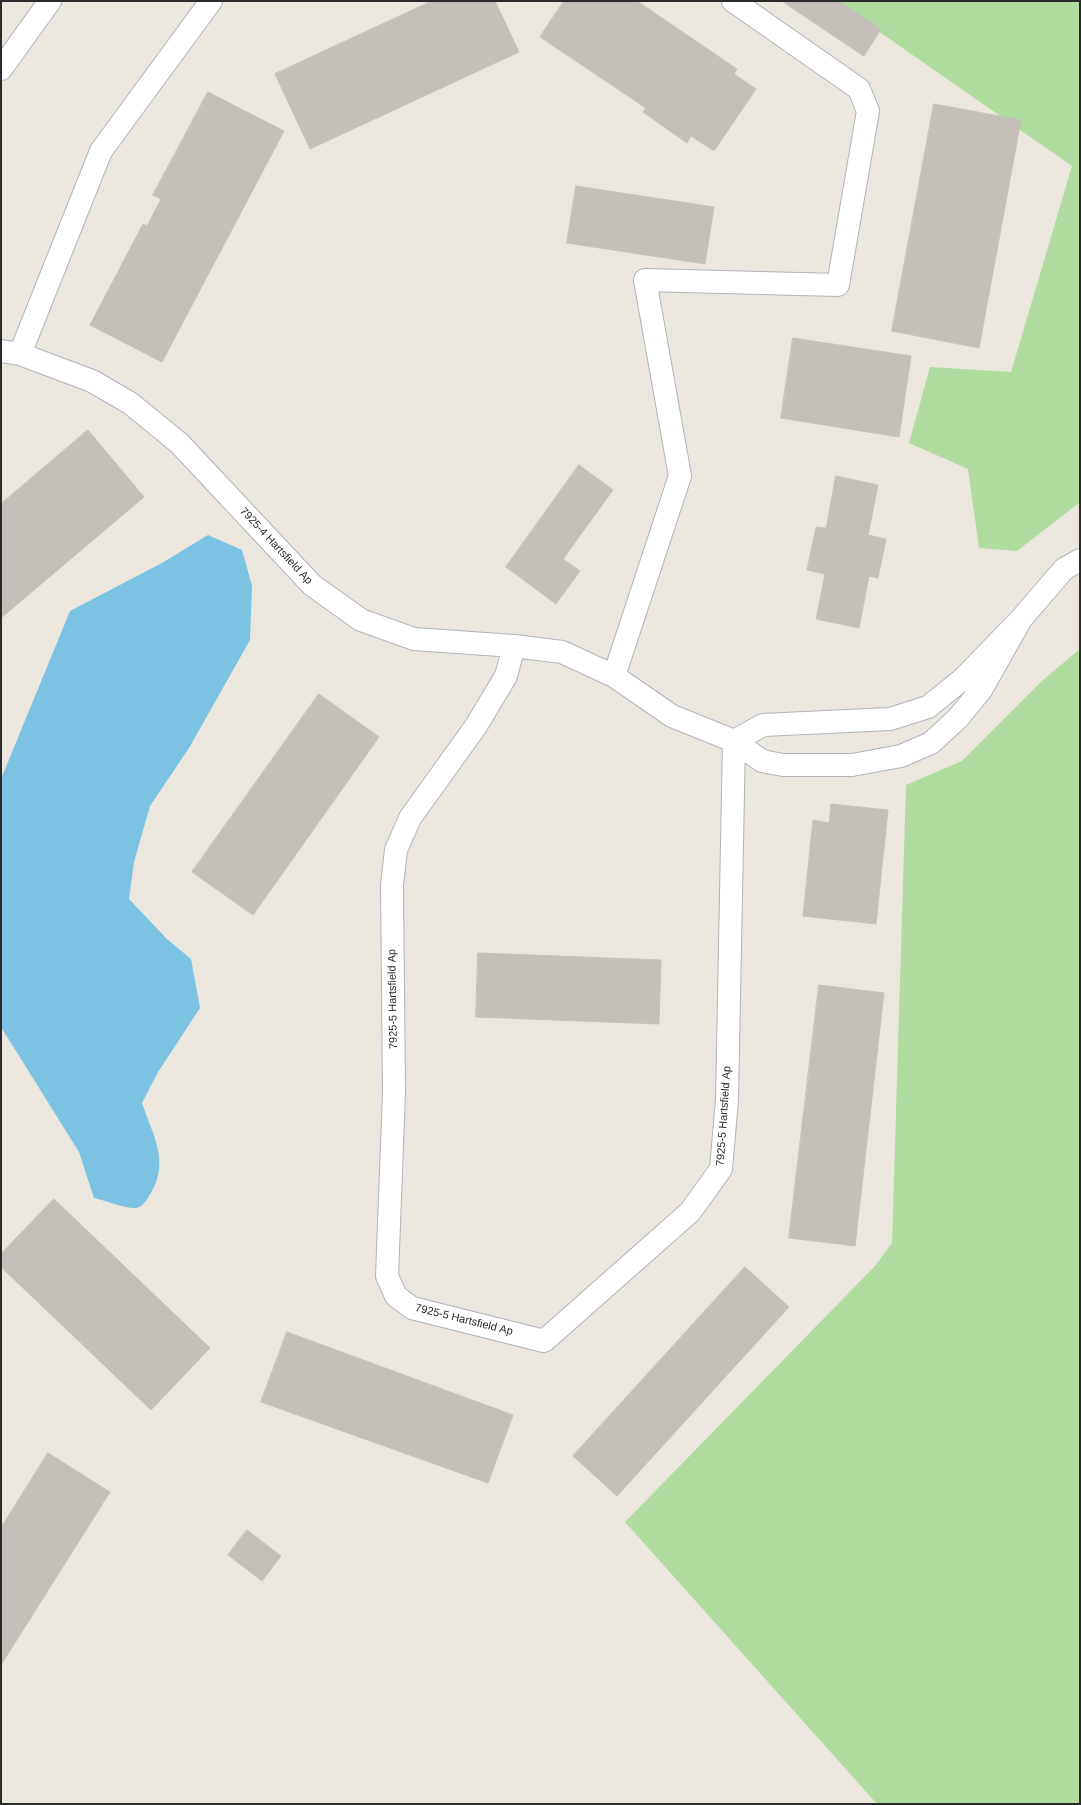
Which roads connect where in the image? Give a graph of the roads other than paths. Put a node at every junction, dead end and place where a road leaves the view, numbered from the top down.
1 (50, 1) edge
2 (211, 1) edge
3 (733, 1) edge
4 (1, 69) edge
5 (10, 352) edge
6 (1080, 560) edge
7 (1021, 619) junction
8 (514, 646) junction
9 (614, 676) junction
10 (734, 741) junction

1 - 4 street
2 - 5 street
3 - 9 street
5 - 8 street, 7925-4 Hartsfield Ap
6 - 7 street
7 - 10 street
7 - 10 street, 7925-4 Hartsfield Ap
8 - 9 street, 7925-4 Hartsfield Ap
8 - 10 street, 7925-5 Hartsfield Ap
9 - 10 street, 7925-4 Hartsfield Ap

